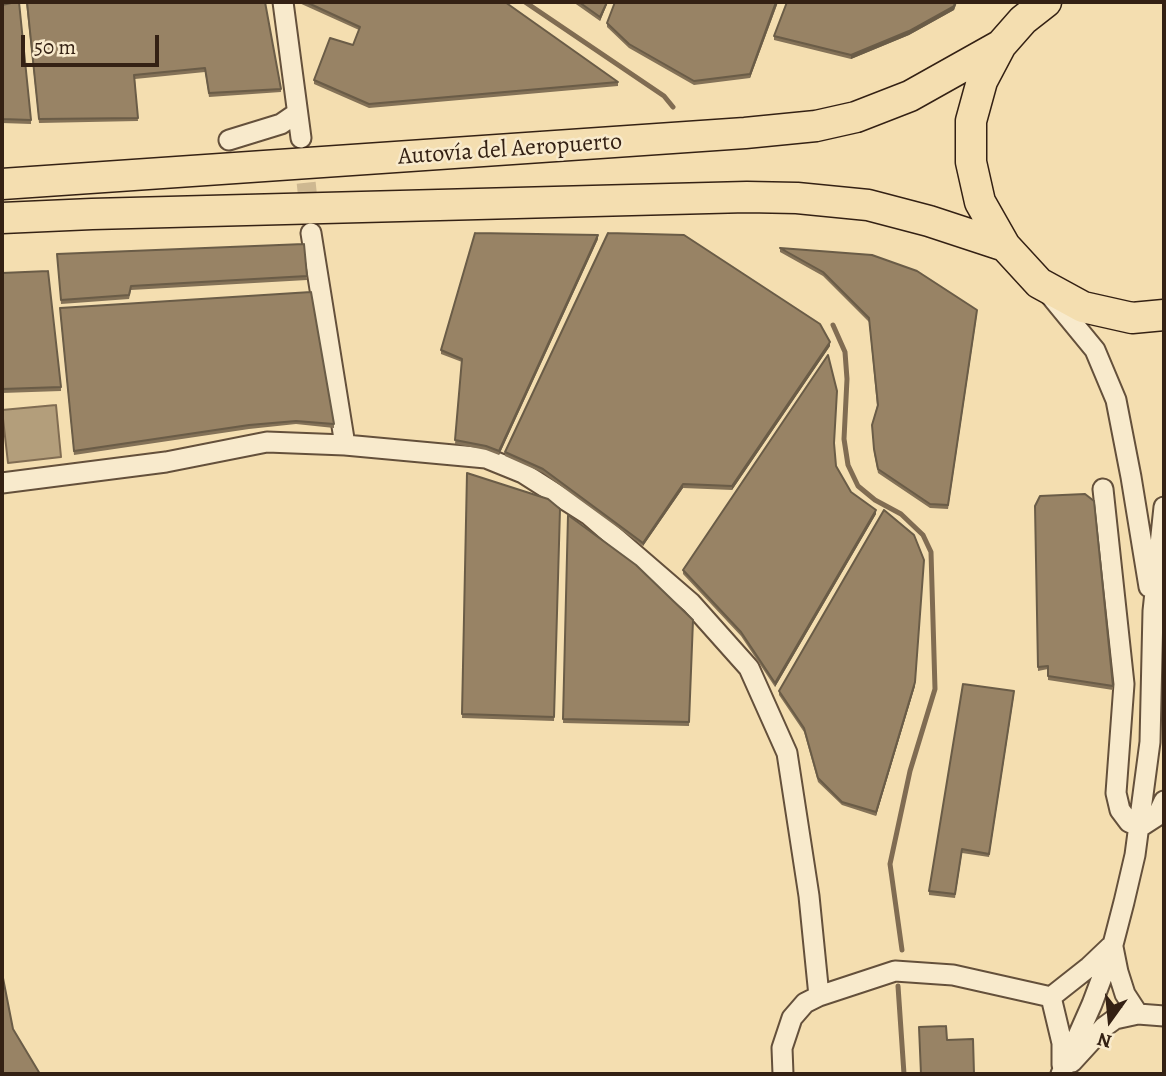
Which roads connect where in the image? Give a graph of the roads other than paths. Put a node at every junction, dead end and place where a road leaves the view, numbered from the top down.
1 (283, 2) edge
2 (1046, 2) edge
3 (1001, 45) junction
4 (297, 113) junction
5 (301, 138) tunnel mouth
6 (229, 140) dead end
7 (2, 184) edge
8 (2, 218) edge
9 (311, 233) tunnel mouth
10 (1005, 246) junction
11 (1039, 283) junction
12 (1164, 315) edge
13 (345, 445) junction
14 (2, 483) edge
15 (1103, 489) dead end
16 (1164, 507) edge
17 (1153, 611) junction
18 (1164, 802) edge
19 (1140, 827) junction
20 (1113, 944) junction
21 (819, 996) junction
22 (1051, 997) junction
23 (1138, 1014) junction
24 (1164, 1016) edge
25 (783, 1074) edge
26 (1061, 1074) edge

1 - 4 street
2 - 3 highway
3 - 7 highway, Autovía del Aeropuerto
3 - 10 highway
4 - 5 street
4 - 6 street
8 - 10 highway, Autovía del Aeropuerto
9 - 13 street
10 - 11 highway
11 - 12 highway
11 - 17 street
13 - 14 street
13 - 21 street
15 - 19 street
16 - 17 street
17 - 19 street
18 - 19 street
19 - 20 street
20 - 22 street
20 - 23 street
20 - 26 street
21 - 22 street
21 - 25 street
22 - 26 street
23 - 24 street
23 - 26 street

